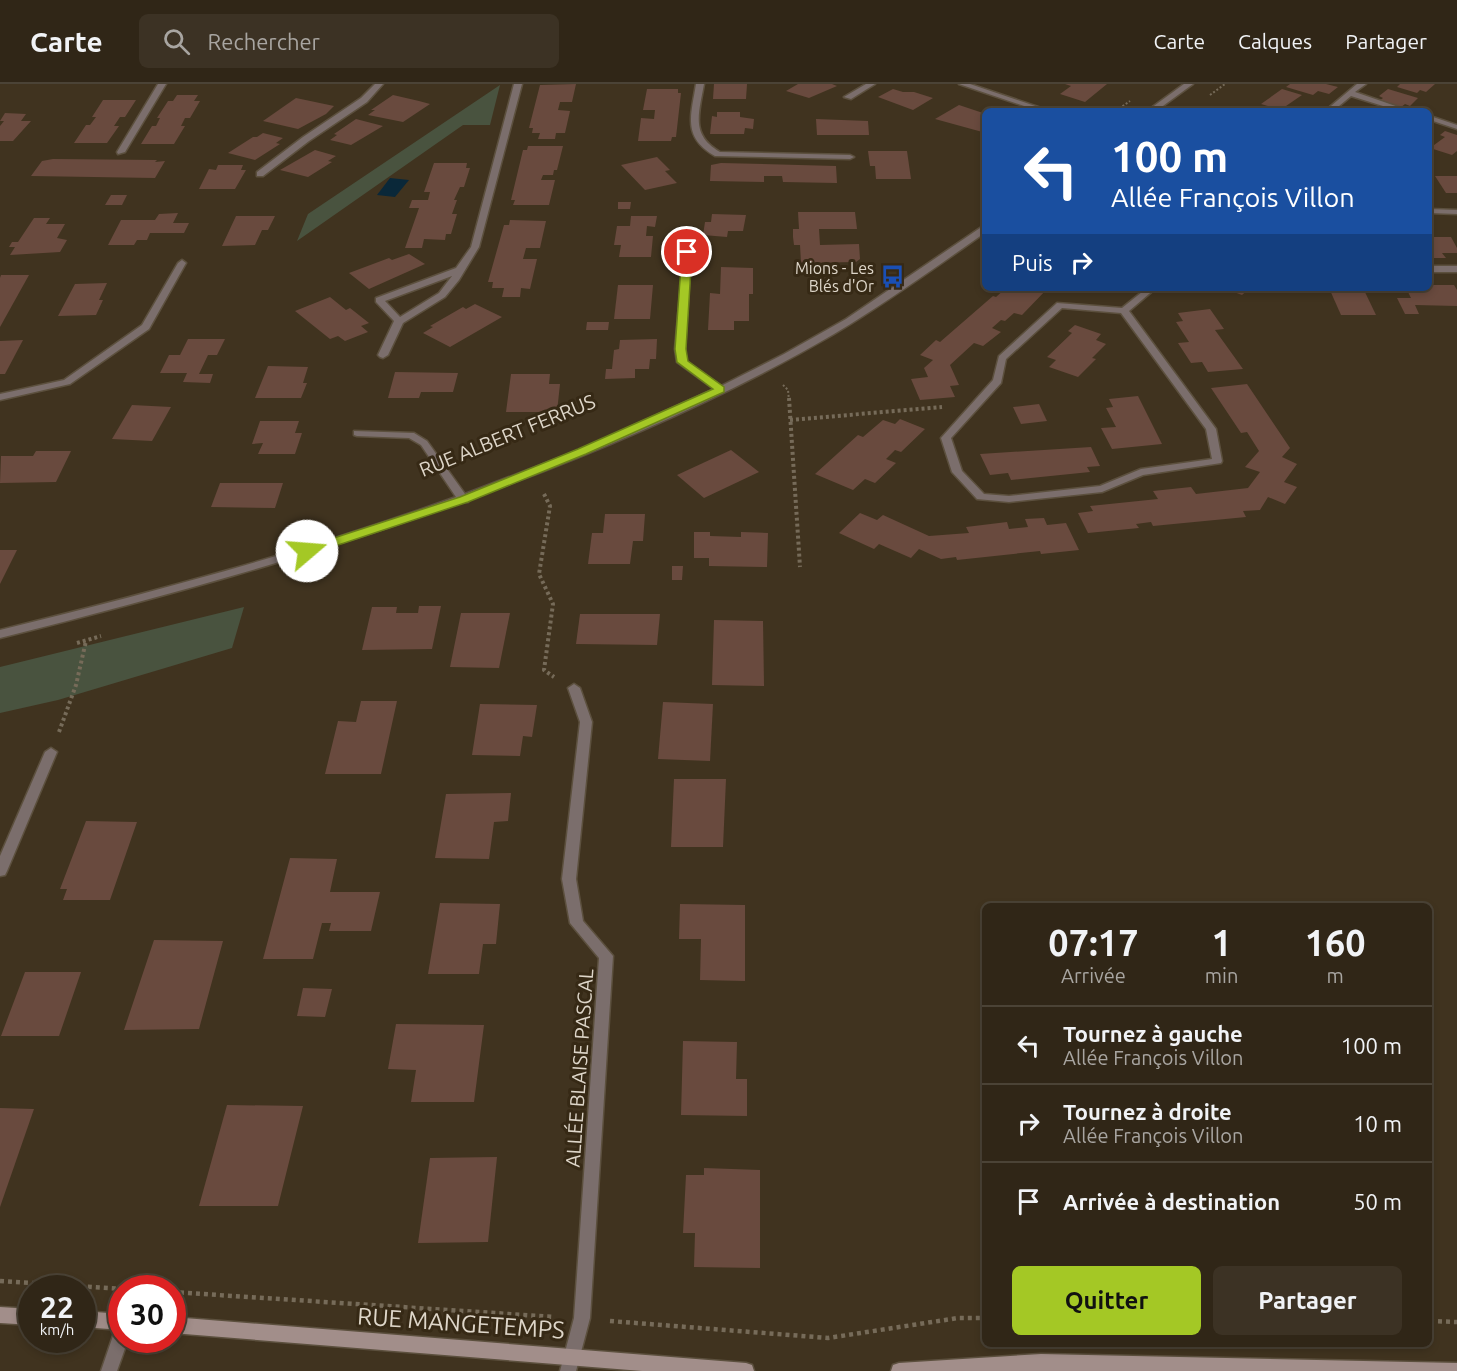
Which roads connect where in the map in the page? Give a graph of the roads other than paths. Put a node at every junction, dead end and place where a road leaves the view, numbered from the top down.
1 (162, 84) edge
2 (379, 84) edge
3 (518, 84) edge
4 (700, 84) edge
5 (871, 84) edge
6 (963, 84) edge
7 (1189, 84) edge
8 (1362, 84) edge
9 (1350, 93) junction
10 (848, 97) dead end
11 (1037, 108) edge
12 (1155, 108) edge
13 (1332, 108) edge
14 (1397, 108) edge
15 (1432, 119) edge
16 (1457, 127) edge
17 (121, 152) dead end
18 (850, 157) dead end
19 (260, 174) dead end
20 (1432, 211) edge
21 (1456, 213) edge
22 (982, 231) edge
23 (687, 252) dead end
24 (182, 263) dead end
25 (1432, 269) edge
26 (1457, 269) edge
27 (459, 270) junction
28 (1148, 291) edge
29 (1124, 311) junction
30 (399, 321) junction
31 (383, 355) dead end
32 (721, 390) junction
33 (0, 397) edge
34 (357, 433) dead end
35 (464, 500) junction
36 (0, 634) edge
37 (574, 688) road end
38 (51, 752) road end
39 (0, 871) edge
40 (0, 1315) edge
41 (18, 1316) edge
42 (186, 1326) edge
43 (115, 1353) edge
44 (570, 1363) edge
45 (109, 1371) edge
46 (746, 1371) edge
47 (899, 1371) edge
48 (1457, 1371) edge

1 - 17 street
2 - 19 street
3 - 27 street
4 - 18 street
5 - 10 street
6 - 11 street
7 - 12 street
8 - 9 street
9 - 13 street
9 - 14 street
15 - 16 street
20 - 21 street
22 - 32 street
23 - 32 street
24 - 33 street
25 - 26 street
27 - 30 street
27 - 30 street
28 - 29 street
29 - 29 street
30 - 31 street
32 - 35 street
34 - 35 street
35 - 36 street
37 - 44 street, ALLÉE BLAISE PASCAL
38 - 39 street
40 - 41 street
42 - 44 street, RUE MANGETEMPS
43 - 45 street
44 - 46 street, RUE MANGETEMPS
47 - 48 street

